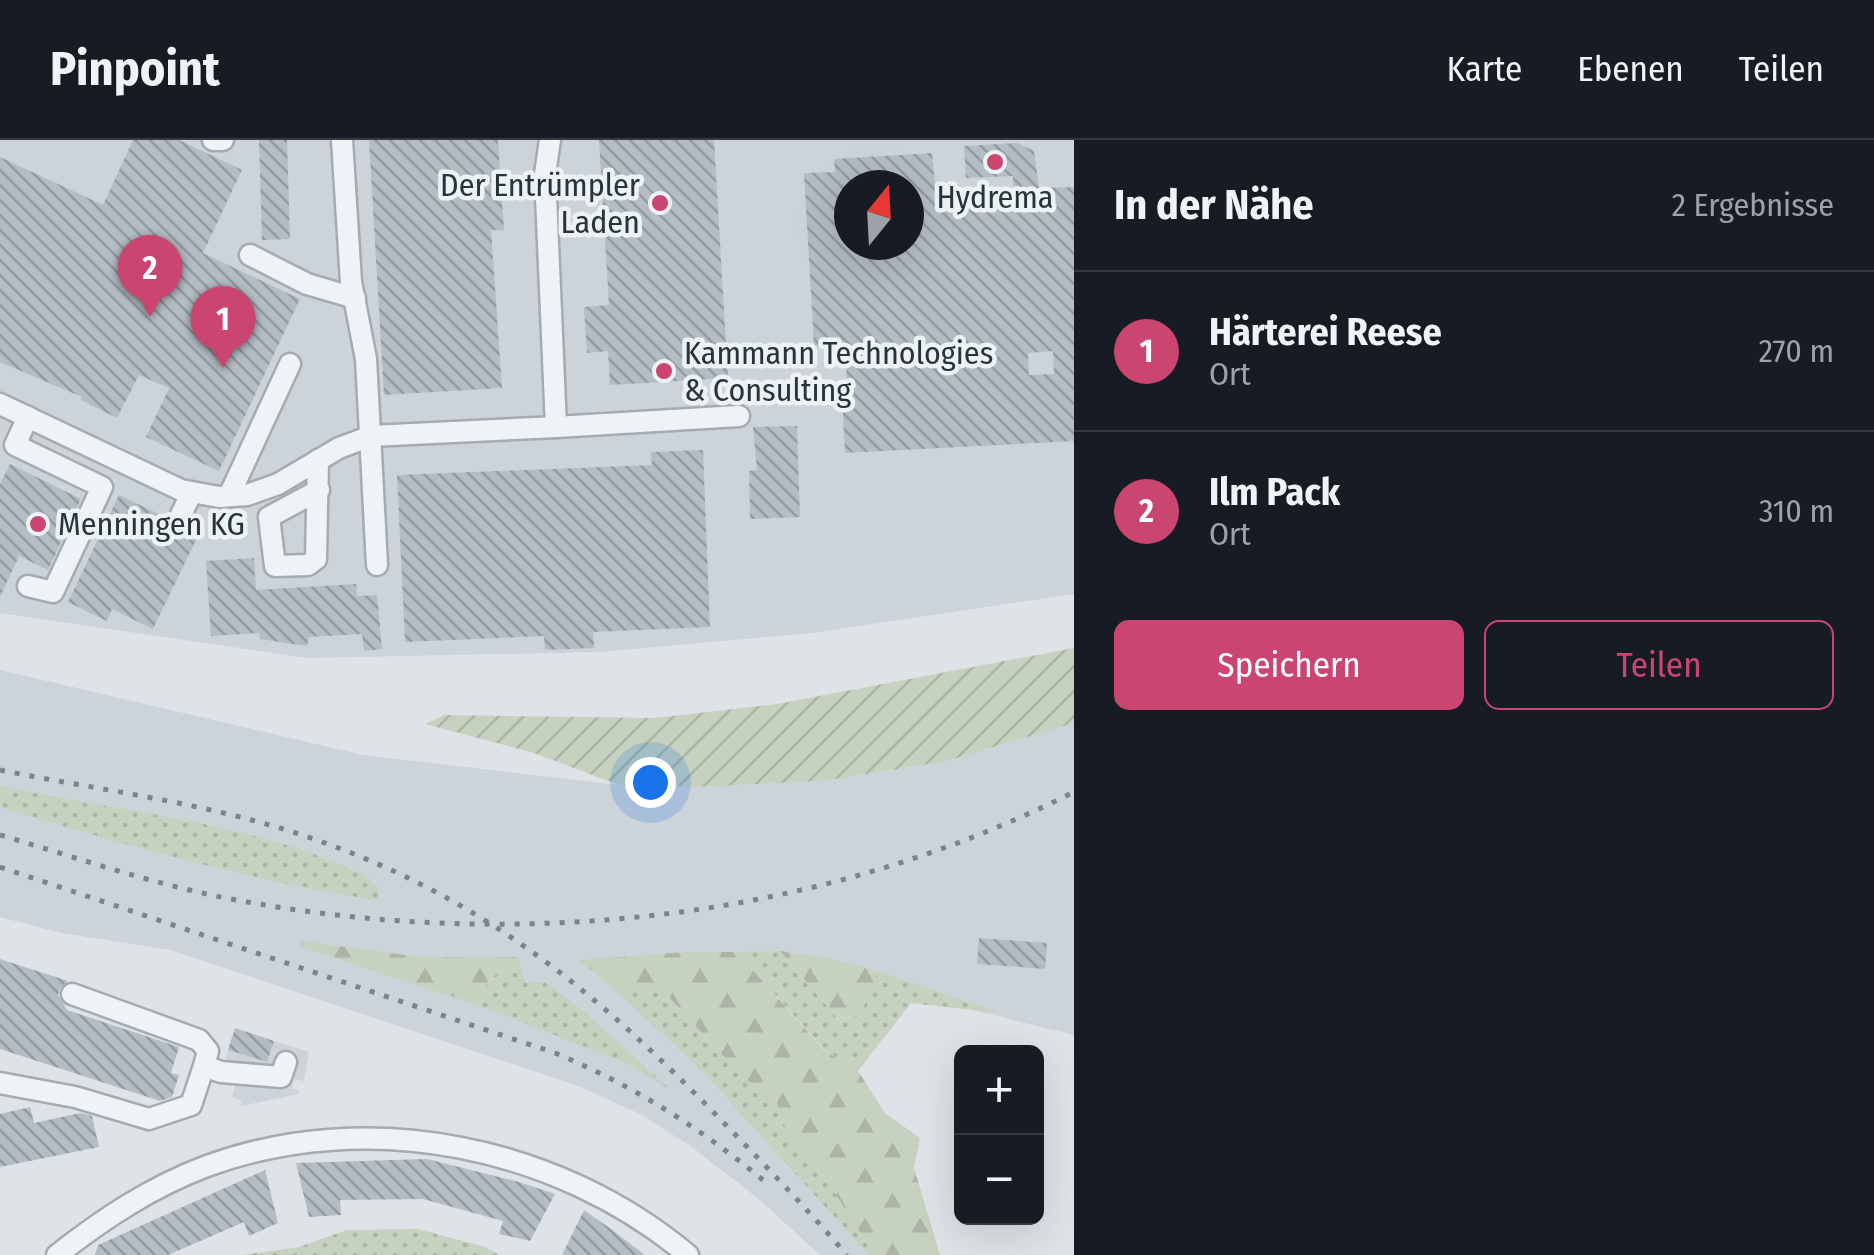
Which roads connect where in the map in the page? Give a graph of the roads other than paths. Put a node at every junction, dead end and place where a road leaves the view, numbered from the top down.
1 (213, 140) edge
2 (223, 140) edge
3 (342, 140) edge
4 (550, 140) edge
5 (250, 256) dead end
6 (354, 298) junction
7 (290, 364) dead end
8 (0, 404) edge
9 (739, 416) dead end
10 (28, 417) junction
11 (556, 426) junction
12 (372, 436) junction
13 (318, 460) junction
14 (318, 490) dead end
15 (191, 494) junction
16 (228, 496) junction
17 (178, 521) dead end
18 (377, 565) dead end
19 (28, 586) dead end
20 (72, 994) dead end
21 (286, 1062) dead end
22 (204, 1066) junction
23 (0, 1083) edge
24 (57, 1255) edge
25 (688, 1255) edge

1 - 2 street
3 - 6 street
4 - 11 street
5 - 6 street
6 - 12 street
7 - 16 street
8 - 10 street
9 - 11 street
10 - 15 street
10 - 19 street
11 - 12 street
12 - 13 street
12 - 18 street
13 - 14 street
13 - 16 street
15 - 16 street
15 - 17 street
20 - 22 street
21 - 22 street
22 - 23 street
24 - 25 street

